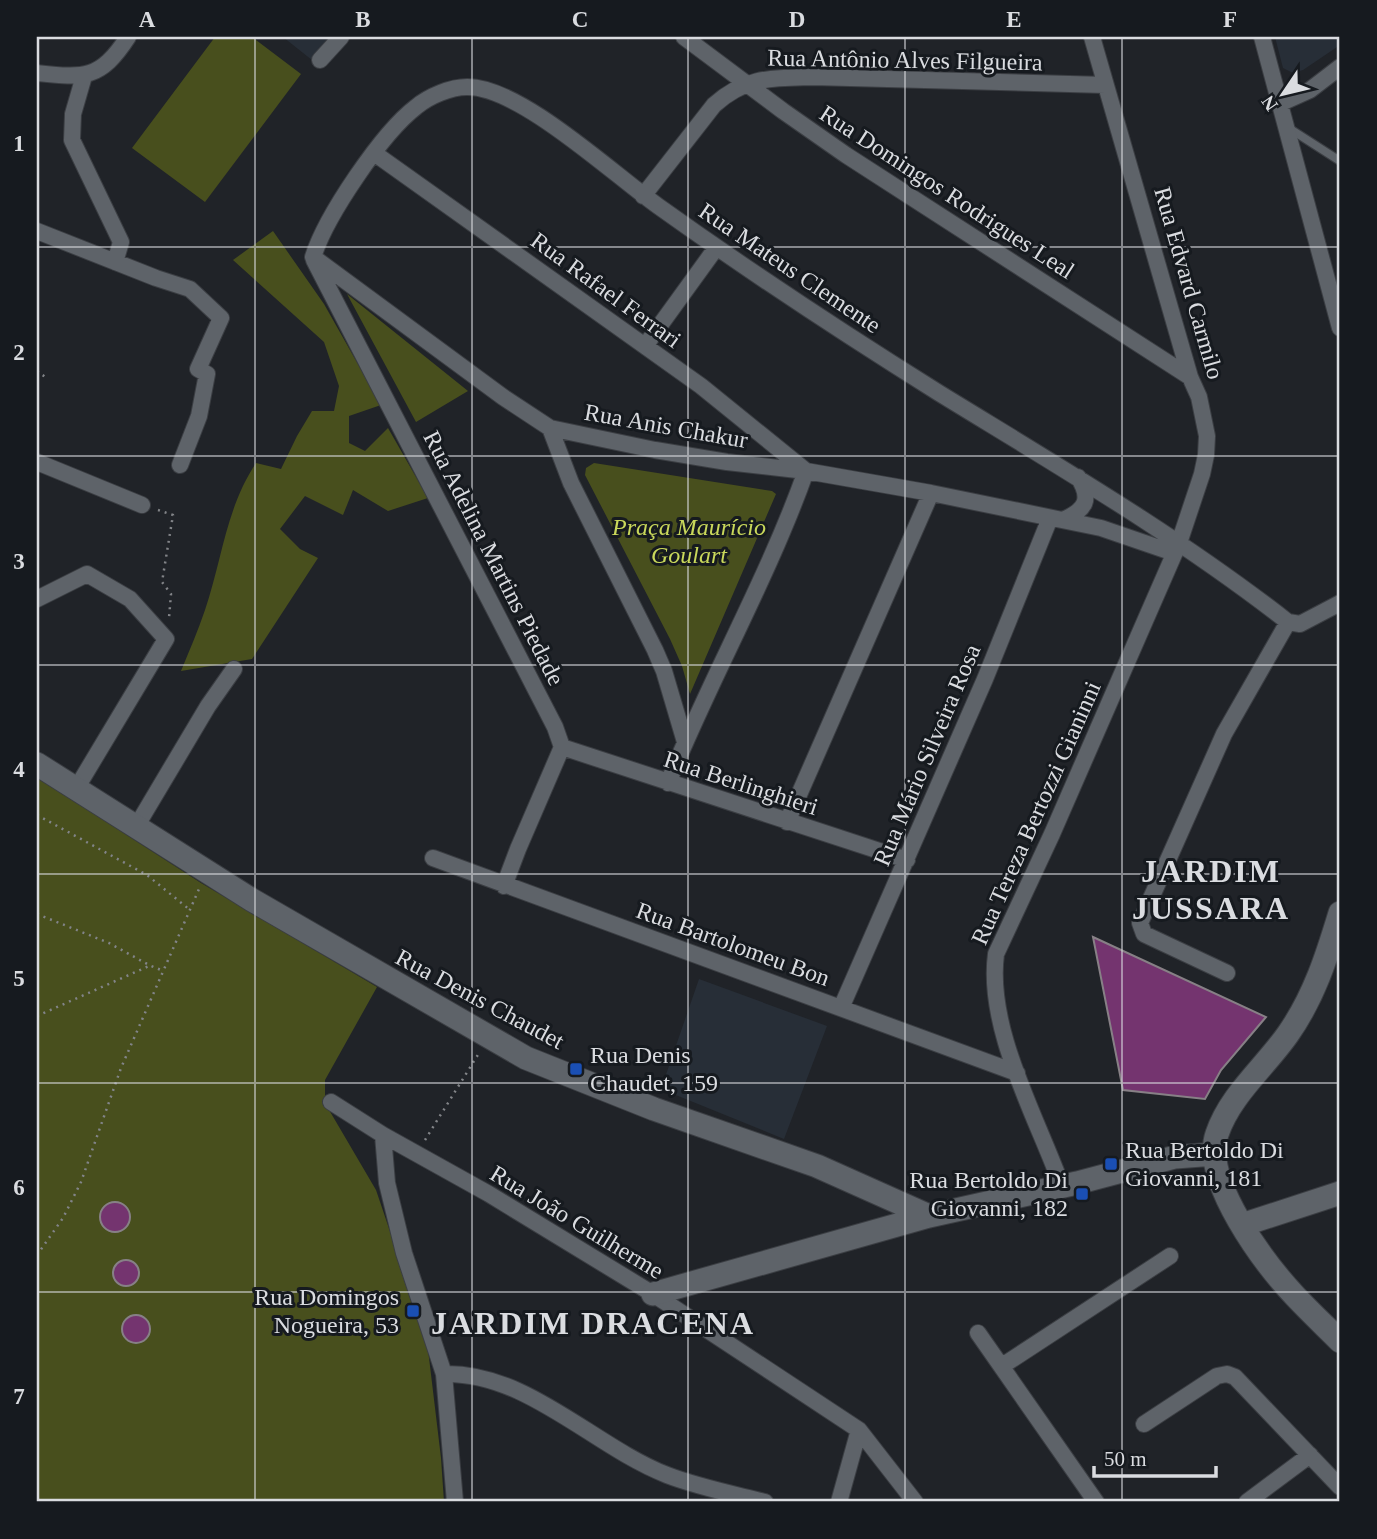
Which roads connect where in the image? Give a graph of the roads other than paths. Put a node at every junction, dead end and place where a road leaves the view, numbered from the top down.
1 (341, 37) edge
2 (684, 37) edge
3 (1092, 37) edge
4 (1262, 37) edge
5 (121, 39) edge
6 (320, 60) dead end
7 (1340, 67) edge
8 (37, 73) edge
9 (84, 76) junction
10 (747, 83) junction
11 (1105, 85) junction
12 (1279, 104) junction
13 (1284, 125) junction
14 (374, 153) junction
15 (1340, 161) edge
16 (643, 196) junction
17 (37, 231) edge
18 (716, 248) junction
19 (313, 257) junction
20 (115, 262) junction
21 (1340, 328) edge
22 (646, 346) junction
23 (1190, 377) junction
24 (550, 428) junction
25 (37, 462) edge
26 (180, 465) dead end
27 (806, 471) junction
28 (1078, 477) junction
29 (931, 493) junction
30 (142, 505) road end
31 (1056, 519) junction
32 (1176, 548) junction
33 (37, 599) edge
34 (1340, 603) edge
35 (1288, 622) junction
36 (234, 669) dead end
37 (685, 742) junction
38 (562, 747) junction
39 (37, 764) edge
40 (668, 783) junction
41 (76, 789) junction
42 (787, 822) junction
43 (136, 827) junction
44 (433, 858) dead end
45 (907, 860) junction
46 (504, 886) junction
47 (1340, 913) edge
48 (1227, 973) dead end
49 (841, 1008) junction
50 (1017, 1073) junction
51 (331, 1102) dead end
52 (383, 1135) junction
53 (1215, 1154) junction
54 (1062, 1187) junction
55 (1340, 1193) edge
56 (929, 1216) junction
57 (1242, 1225) junction
58 (1170, 1256) dead end
59 (653, 1294) junction
60 (978, 1333) dead end
61 (1340, 1341) edge
62 (1002, 1366) junction
63 (444, 1374) junction
64 (1144, 1424) dead end
65 (859, 1430) junction
66 (1310, 1455) junction
67 (1340, 1487) edge
68 (455, 1502) edge
69 (765, 1502) edge
70 (839, 1502) edge
71 (915, 1502) edge
72 (1096, 1502) edge
73 (1247, 1502) edge

1 - 6 street
2 - 10 street, Rua Domingos Rodrigues Leal
3 - 11 street, Rua Edvard Carmilo
4 - 12 street
5 - 9 street
7 - 12 street
8 - 9 street
9 - 20 street
10 - 11 street, Rua Antônio Alves Filgueira
10 - 16 street
10 - 23 street, Rua Domingos Rodrigues Leal
11 - 23 street, Rua Edvard Carmilo
12 - 13 street
13 - 15 lane
13 - 21 street
14 - 16 street, Rua Mateus Clemente
14 - 19 street, Rua Mateus Clemente
14 - 22 street, Rua Rafael Ferrari
16 - 18 street, Rua Mateus Clemente
17 - 20 street
18 - 22 street
18 - 28 street, Rua Mateus Clemente
19 - 24 street, Rua Anis Chakur
19 - 38 street, Rua Adelina Martins Piedade
20 - 26 street
22 - 27 street, Rua Rafael Ferrari
23 - 32 street, Rua Edvard Carmilo
24 - 27 street, Rua Anis Chakur
24 - 37 street
25 - 30 street
27 - 29 street, Rua Anis Chakur
27 - 37 street
28 - 31 street
28 - 32 street, Rua Mateus Clemente
29 - 31 street, Rua Anis Chakur
29 - 42 street
31 - 32 street, Rua Anis Chakur
31 - 45 street, Rua Mário Silveira Rosa
32 - 35 street, Rua Mateus Clemente
32 - 50 street, Rua Tereza Bertozzi Gianinni
33 - 41 street
34 - 35 street
35 - 48 street
36 - 43 street
37 - 40 street
38 - 40 street, Rua Berlinghieri
38 - 46 street
39 - 41 street, Rua Denis Chaudet
40 - 42 street, Rua Berlinghieri
41 - 43 street, Rua Denis Chaudet
42 - 45 street, Rua Berlinghieri
43 - 56 street, Rua Denis Chaudet
44 - 46 street, Rua Bartolomeu Bon
45 - 49 street, Rua Mário Silveira Rosa
46 - 49 street, Rua Bartolomeu Bon
47 - 53 street
49 - 50 street, Rua Bartolomeu Bon
50 - 54 street, Rua Tereza Bertozzi Gianinni
51 - 52 street, Rua João Guilherme
52 - 59 street, Rua João Guilherme
52 - 63 street
53 - 54 street
53 - 57 street
54 - 56 street
55 - 57 street
56 - 59 street
57 - 61 street
58 - 62 street
59 - 65 street, Rua João Guilherme
60 - 62 street
62 - 72 street
63 - 68 street
63 - 69 street
64 - 66 street
65 - 70 street
65 - 71 street, Rua João Guilherme
66 - 67 street
66 - 73 street

